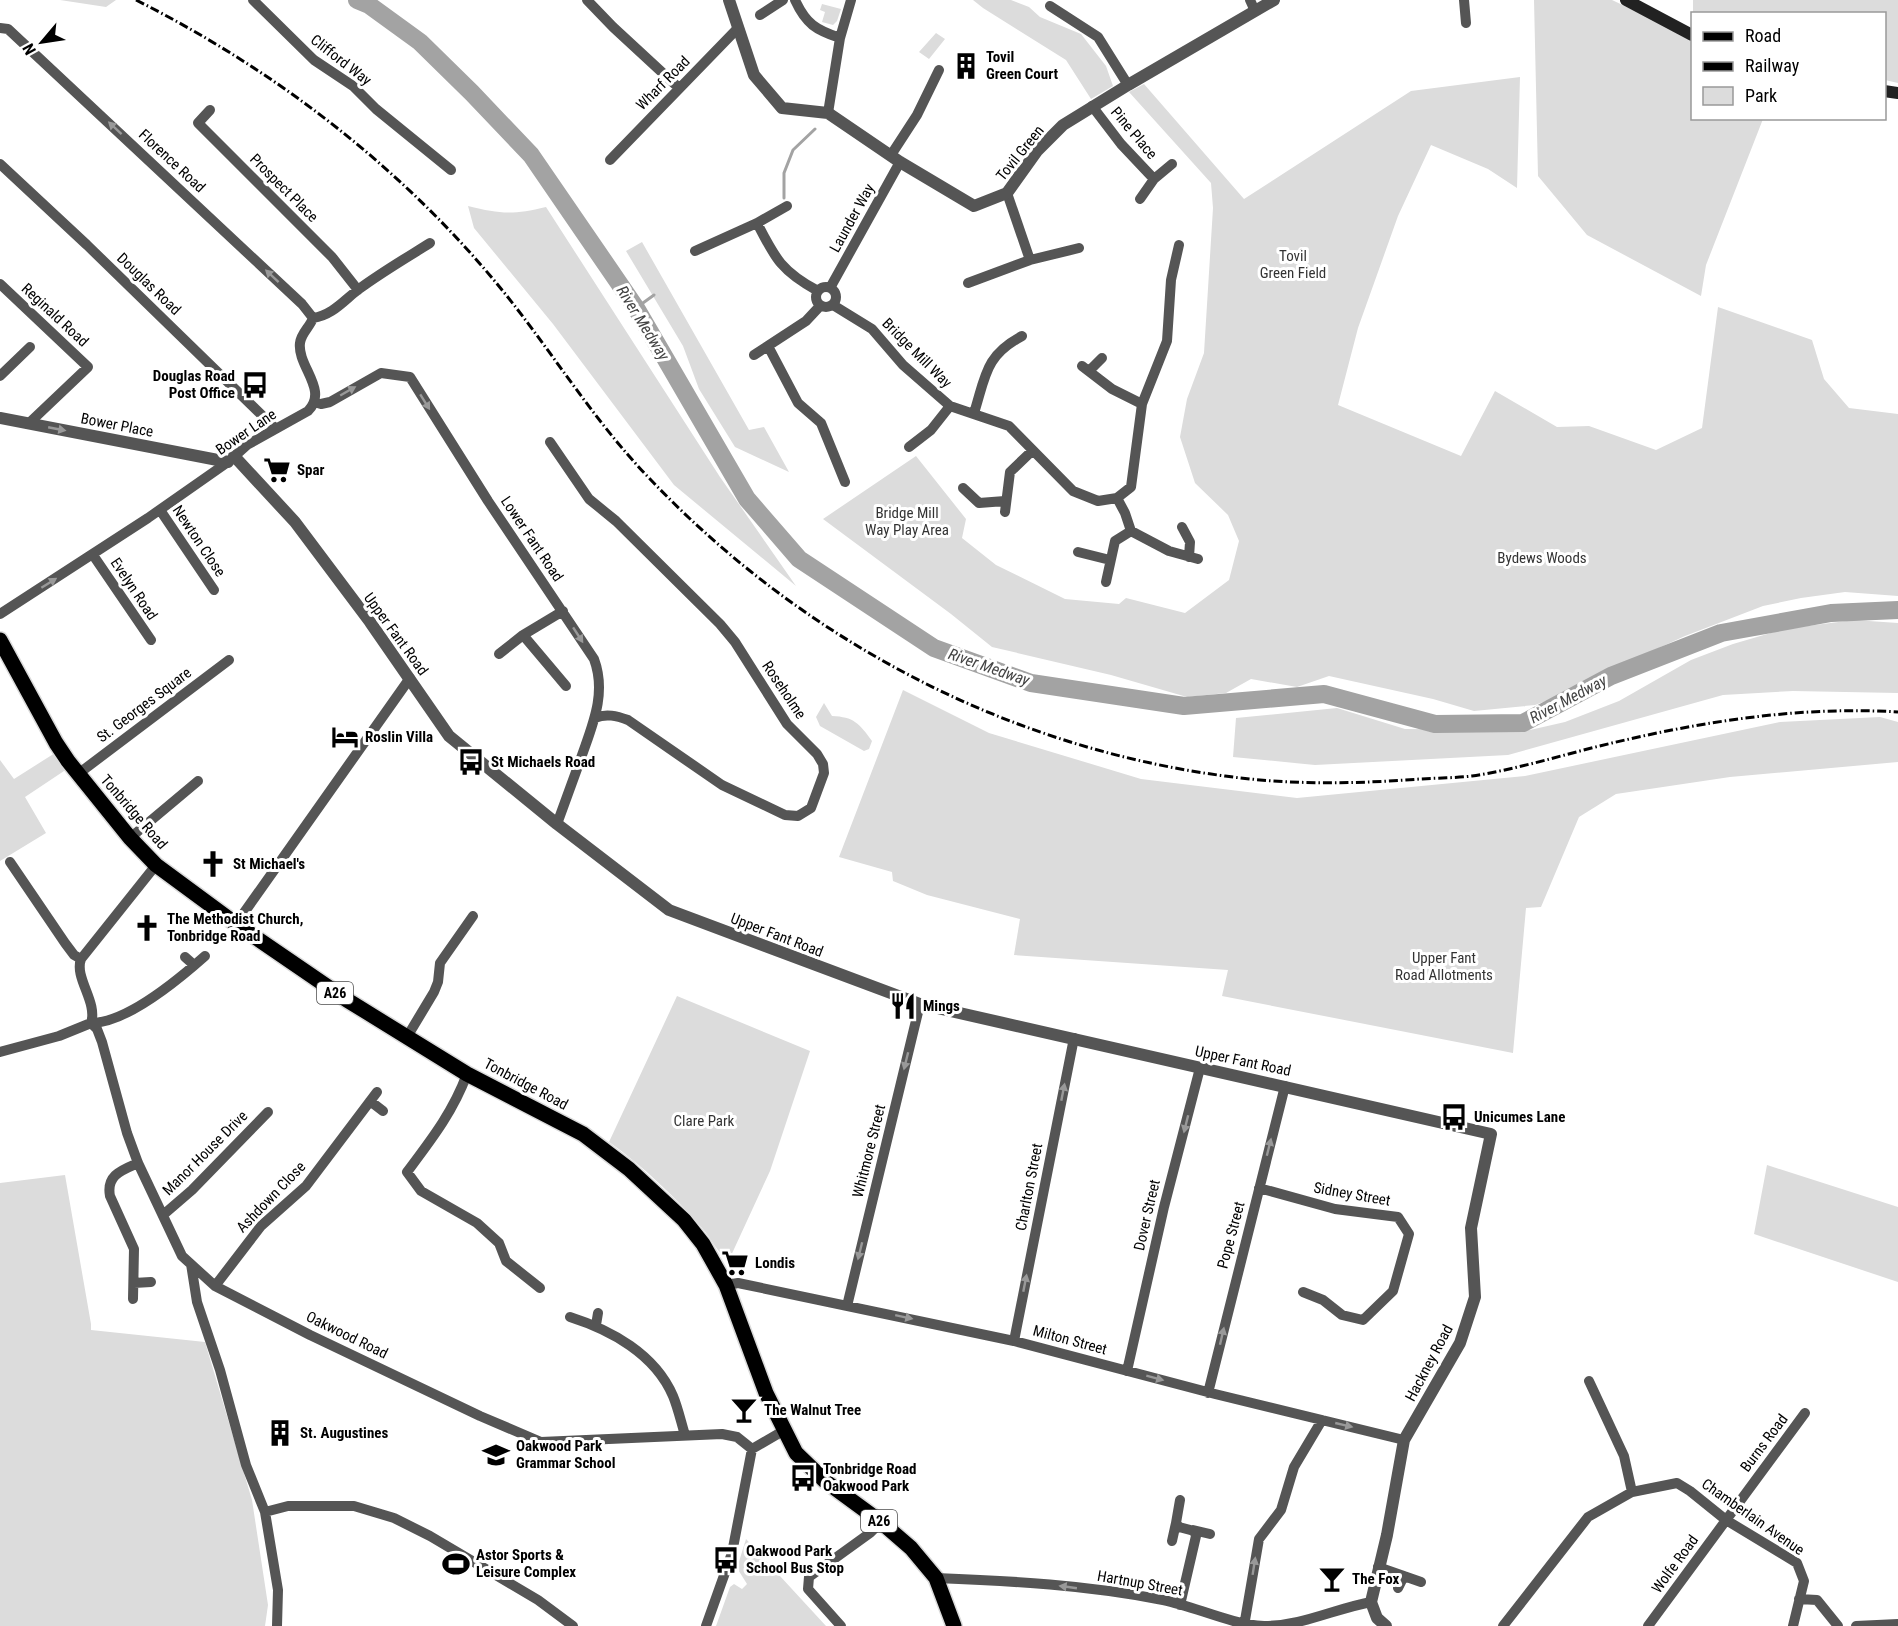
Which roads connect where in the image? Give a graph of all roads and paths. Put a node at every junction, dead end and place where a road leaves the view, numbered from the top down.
1 (253, 0) edge
2 (587, 0) edge
3 (783, 0) edge
4 (795, 0) edge
5 (851, 0) edge
6 (1274, 0) edge
7 (1464, 0) edge
8 (1626, 0) edge
9 (732, 2) edge
10 (1253, 5) edge
11 (1050, 6) dead end
12 (760, 15) dead end
13 (1466, 23) dead end
14 (4, 28) edge
15 (738, 28) junction
16 (1691, 35) edge
17 (840, 38) junction
18 (939, 70) dead end
19 (1128, 85) junction
20 (679, 88) junction
21 (1092, 106) junction
22 (210, 110) dead end
23 (828, 113) junction
24 (896, 158) junction
25 (610, 160) dead end
26 (0, 164) edge
27 (1172, 164) dead end
28 (451, 170) dead end
29 (1154, 179) junction
30 (1007, 193) junction
31 (1140, 199) dead end
32 (787, 206) dead end
33 (757, 223) junction
34 (430, 243) dead end
35 (1179, 245) dead end
36 (1079, 249) dead end
37 (695, 251) dead end
38 (1030, 260) junction
39 (968, 283) dead end
40 (0, 284) edge
41 (830, 288) junction
42 (358, 290) junction
43 (818, 291) junction
44 (833, 305) junction
45 (820, 306) junction
46 (313, 318) junction
47 (1022, 336) dead end
48 (768, 346) junction
49 (30, 347) dead end
50 (754, 355) dead end
51 (1102, 358) dead end
52 (0, 376) edge
53 (314, 402) junction
54 (1142, 404) junction
55 (950, 406) junction
56 (974, 413) junction
57 (0, 418) edge
58 (28, 423) junction
59 (275, 428) junction
60 (550, 442) dead end
61 (909, 447) dead end
62 (1032, 451) junction
63 (231, 459) junction
64 (845, 482) dead end
65 (963, 488) dead end
66 (1117, 498) junction
67 (160, 510) junction
68 (1182, 527) dead end
69 (1131, 531) junction
70 (1078, 552) dead end
71 (93, 555) junction
72 (1110, 560) junction
73 (1106, 582) dead end
74 (214, 590) dead end
75 (563, 611) junction
76 (0, 614) edge
77 (523, 635) junction
78 (0, 640) edge
79 (151, 640) dead end
80 (499, 654) dead end
81 (229, 660) dead end
82 (410, 678) junction
83 (566, 686) dead end
84 (595, 718) junction
85 (78, 774) junction
86 (198, 782) dead end
87 (557, 824) junction
88 (130, 838) junction
89 (10, 862) dead end
90 (156, 865) junction
91 (473, 916) dead end
92 (236, 924) junction
93 (204, 956) dead end
94 (185, 957) dead end
95 (81, 959) junction
96 (194, 965) junction
97 (920, 1004) junction
98 (91, 1023) junction
99 (407, 1037) junction
100 (1074, 1038) junction
101 (0, 1052) edge
102 (1200, 1068) junction
103 (467, 1074) junction
104 (1285, 1086) junction
105 (383, 1111) dead end
106 (268, 1112) dead end
107 (1491, 1134) joint
108 (138, 1163) junction
109 (1259, 1188) junction
110 (163, 1215) junction
111 (191, 1264) junction
112 (151, 1282) dead end
113 (134, 1283) junction
114 (726, 1285) junction
115 (215, 1286) junction
116 (540, 1288) dead end
117 (1303, 1292) dead end
118 (133, 1299) dead end
119 (847, 1306) junction
120 (598, 1313) dead end
121 (570, 1317) dead end
122 (596, 1325) junction
123 (1014, 1341) junction
124 (1127, 1371) junction
125 (1589, 1382) dead end
126 (1208, 1393) junction
127 (1805, 1413) dead end
128 (1322, 1420) junction
129 (783, 1431) junction
130 (685, 1435) junction
131 (1404, 1440) junction
132 (752, 1449) junction
133 (1632, 1492) junction
134 (1180, 1500) dead end
135 (265, 1512) junction
136 (1726, 1520) junction
137 (881, 1522) junction
138 (1176, 1522) junction
139 (1193, 1530) junction
140 (1209, 1534) dead end
141 (1172, 1541) dead end
142 (1378, 1567) junction
143 (1404, 1576) junction
144 (936, 1578) junction
145 (1421, 1582) dead end
146 (1398, 1588) dead end
147 (1799, 1599) junction
148 (1371, 1602) junction
149 (1180, 1605) junction
150 (1244, 1625) edge
151 (1895, 1625) edge
152 (277, 1626) edge
153 (573, 1626) edge
154 (706, 1626) edge
155 (841, 1626) edge
156 (954, 1626) edge
157 (1386, 1626) edge
158 (1503, 1626) edge
159 (1648, 1626) edge
160 (1793, 1626) edge
161 (1838, 1626) edge
162 (1856, 1626) edge

1 - 28 street, Clifford Way
2 - 20 street
3 - 12 street
4 - 17 street
5 - 17 street
6 - 10 street, Tovil Green
7 - 13 street
8 - 16 main road
9 - 15 street
10 - 19 street, Tovil Green
11 - 19 street
46 -> 14 street, Florence Road
15 - 20 street, Wharf Road
15 - 23 street
17 - 23 street
18 - 24 street, Launder Way
19 - 21 street, Tovil Green
20 - 25 street, Wharf Road
21 - 29 street, Pine Place
21 - 30 street, Tovil Green
22 - 42 street, Prospect Place
23 - 24 street
24 - 30 street, Tovil Green
24 - 41 street, Launder Way
26 - 59 street, Douglas Road
27 - 29 street, Pine Place
29 - 31 street, Pine Place
30 - 38 street
32 - 33 street
33 - 37 street
33 - 43 street
34 - 42 street
35 - 54 street
36 - 38 street
38 - 39 street
40 - 58 street, Reginald Road
41 - 43 street
41 - 44 street
42 - 46 street
43 - 45 street
44 - 45 street
44 - 55 street, Bridge Mill Way
45 - 48 street
46 - 53 street
47 - 56 street
48 - 50 street
48 - 64 street
49 - 52 street
51 - 54 street
53 - 59 street, Bower Lane
53 -> 75 street, Lower Fant Road
54 - 66 street
55 - 56 street, Bridge Mill Way
55 - 61 street
56 - 62 street, Bridge Mill Way
57 - 58 street, Bower Place
58 -> 63 street, Bower Place
59 - 63 street, Bower Lane
60 - 84 street, Roseholme
62 - 65 street
62 - 66 street, Bridge Mill Way
63 - 67 street, Bower Lane
63 - 82 street, Upper Fant Road
66 - 69 street
67 - 71 street, Bower Lane
67 - 74 street, Newton Close
68 - 69 street
69 - 72 street
70 - 72 street
76 -> 71 street, Bower Lane
71 - 79 street, Evelyn Road
72 - 73 street
75 - 77 street
75 -> 84 street, Lower Fant Road
77 - 80 street
77 - 83 street
78 - 85 main road, Tonbridge Road / A26
81 - 85 street, St. Georges Square
82 - 87 street, Upper Fant Road
82 - 92 street
84 - 87 street, Lower Fant Road
85 - 88 main road, Tonbridge Road / A26
86 - 88 street
87 - 97 street, Upper Fant Road
88 - 90 main road, Tonbridge Road / A26
89 - 95 street
90 - 92 main road, Tonbridge Road / A26
90 - 95 street
91 - 99 street
92 - 99 main road, Tonbridge Road / A26
93 - 96 street
94 - 96 street
95 - 98 street, Oakwood Road
96 - 98 street
97 - 100 street, Upper Fant Road
97 -> 119 street, Whitmore Street
98 - 101 street
98 - 108 street, Oakwood Road
99 - 103 main road, Tonbridge Road / A26
100 - 102 street, Upper Fant Road
123 -> 100 street, Charlton Street
102 - 104 street, Upper Fant Road
102 -> 124 street, Dover Street
103 - 114 main road, Tonbridge Road / A26
103 - 116 street
104 - 107 street, Upper Fant Road
109 -> 104 street, Pope Street
105 - 115 street, Ashdown Close
106 - 110 street, Manor House Drive
107 - 131 street, Hackney Road
108 - 110 street, Oakwood Road
108 - 113 street
109 - 117 street, Sidney Street
126 -> 109 street, Pope Street
110 - 111 street, Oakwood Road
111 - 115 street, Oakwood Road
111 - 135 street
112 - 113 street
113 - 118 street
114 - 119 street, Milton Street
114 - 129 main road, Tonbridge Road / A26
115 - 130 street, Oakwood Road
119 -> 123 street, Milton Street
120 - 122 street
121 - 122 street
122 - 130 street
123 - 124 street, Milton Street
124 -> 126 street, Milton Street
125 - 133 street
126 - 128 street, Milton Street
127 - 136 street, Burns Road
128 -> 131 street, Milton Street
150 -> 128 street
129 - 132 street
129 - 137 main road, Tonbridge Road / A26
130 - 132 street, Oakwood Road
131 - 142 street, Hackney Road
132 - 154 street
133 - 136 street, Chamberlain Avenue
133 - 158 street, Chamberlain Avenue
134 - 138 street
135 - 152 street
135 - 153 street
136 - 147 street, Chamberlain Avenue
136 - 159 street, Wolfe Road
137 - 144 main road, Tonbridge Road / A26
137 - 155 street
138 - 139 street
138 - 141 street
139 - 140 street
139 - 149 street
142 - 143 street
142 - 148 street, Hackney Road
143 - 145 street
143 - 146 street
149 -> 144 street, Hartnup Street
144 - 156 main road, Tonbridge Road / A26
147 - 160 street, Chamberlain Avenue
147 - 161 street
148 - 150 street, Hartnup Street
148 - 157 street
149 - 150 street, Hartnup Street
151 - 162 street

